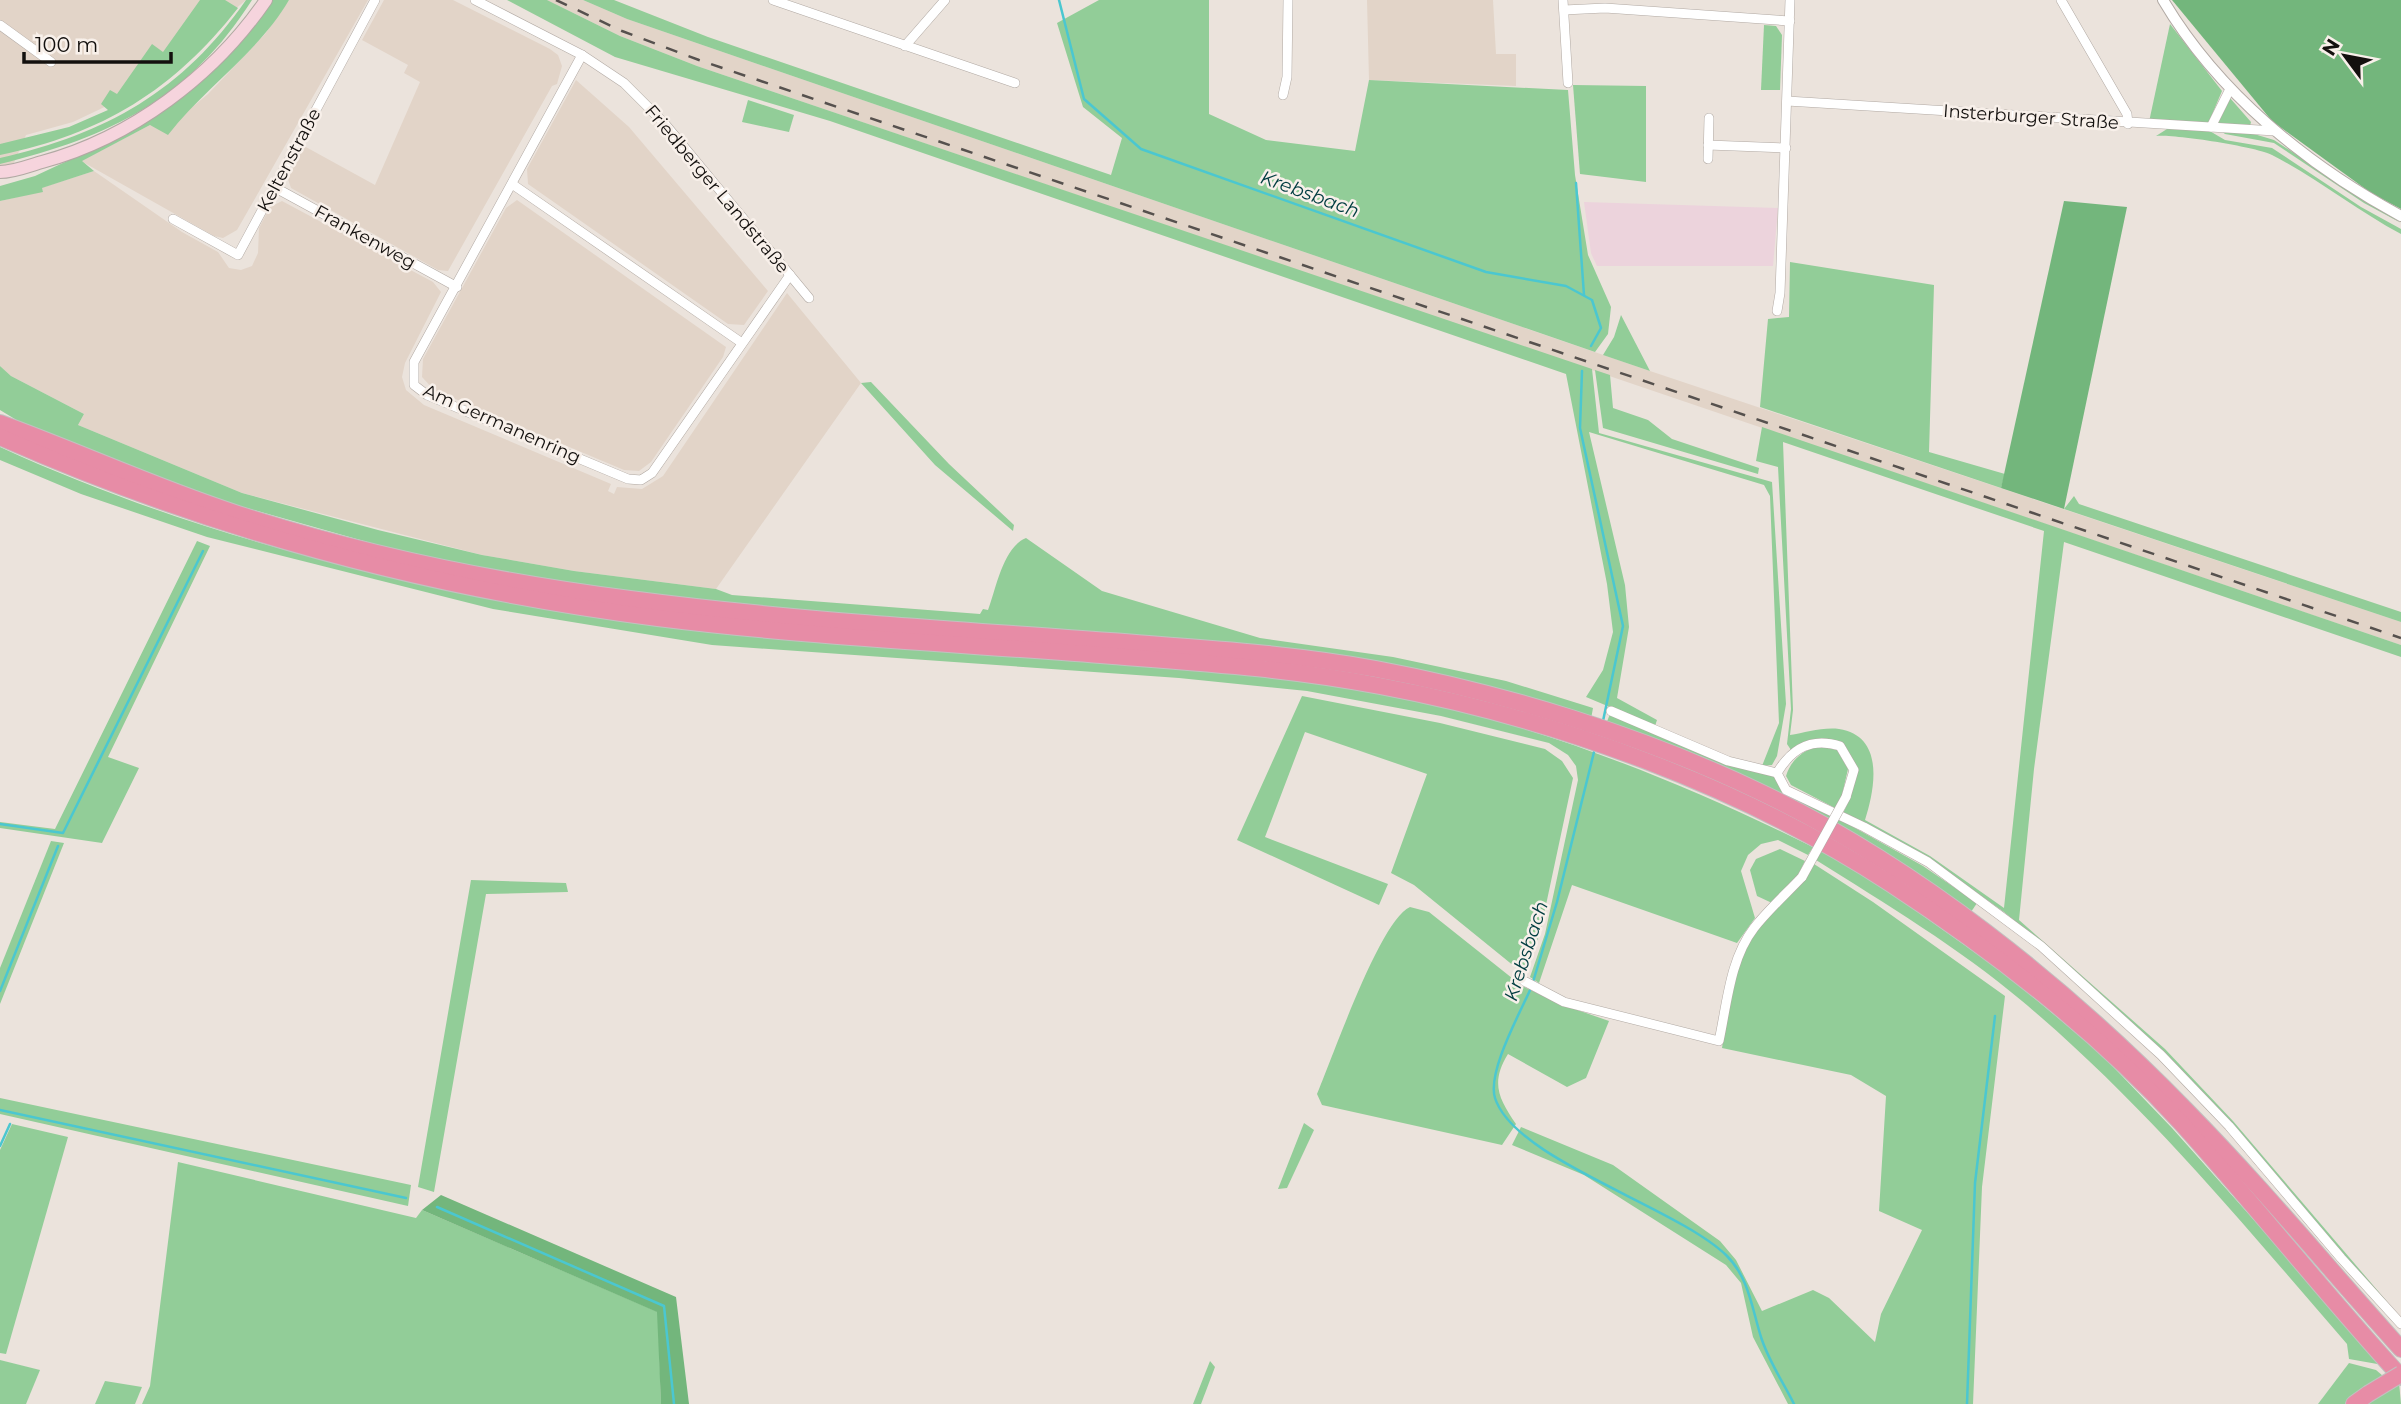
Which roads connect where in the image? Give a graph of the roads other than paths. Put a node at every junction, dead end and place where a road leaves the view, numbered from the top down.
1 (258, 0) edge
2 (266, 0) edge
3 (375, 0) edge
4 (475, 0) edge
5 (773, 0) edge
6 (945, 0) edge
7 (1288, 0) edge
8 (1790, 0) edge
9 (2061, 0) edge
10 (2163, 0) edge
11 (1563, 5) edge
12 (1790, 21) junction
13 (0, 25) edge
14 (239, 32) junction
15 (905, 46) junction
16 (582, 55) junction
17 (51, 62) dead end
18 (1015, 83) dead end
19 (1568, 83) dead end
20 (2230, 89) junction
21 (1283, 95) dead end
22 (1787, 101) junction
23 (1709, 118) dead end
24 (2128, 124) junction
25 (2211, 127) junction
26 (2275, 131) junction
27 (1708, 145) junction
28 (1786, 149) junction
29 (1708, 159) dead end
30 (2, 174) edge
31 (512, 184) junction
32 (274, 187) junction
33 (2401, 216) edge
34 (173, 219) dead end
35 (790, 275) junction
36 (457, 287) junction
37 (809, 298) dead end
38 (1777, 311) dead end
39 (742, 343) junction
40 (0, 420) edge
41 (0, 437) edge
42 (1611, 711) dead end
43 (1581, 730) junction
44 (1612, 741) junction
45 (1777, 773) junction
46 (1524, 981) dead end
47 (2401, 1324) edge
48 (2401, 1349) edge
49 (2401, 1375) edge
50 (2354, 1404) edge

1 - 14 main road
2 - 14 main road
3 - 32 street, Keltenstraße
4 - 16 street, Friedberger Landstraße
5 - 15 street
6 - 15 street
7 - 21 street
8 - 12 street
9 - 24 street
10 - 20 street
11 - 12 street
11 - 19 street
12 - 22 street
13 - 17 street
14 - 30 main road
15 - 18 street
16 - 31 street, Am Germanenring
16 - 35 street, Friedberger Landstraße
20 - 25 street
20 - 26 street
22 - 24 street, Insterburger Straße
22 - 28 street
23 - 27 street
24 - 25 street, Insterburger Straße
25 - 26 street, Insterburger Straße
26 - 33 street
27 - 28 street
27 - 29 street
28 - 38 street
31 - 36 street, Am Germanenring
31 - 39 street
32 - 34 street, Keltenstraße
32 - 36 street, Frankenweg
35 - 37 street, Friedberger Landstraße
35 - 39 street, Am Germanenring
36 - 39 street, Am Germanenring
40 - 43 highway
41 - 43 highway
42 - 45 street
43 - 44 highway
44 - 48 highway
44 - 49 highway
45 - 46 street, bridge
45 - 47 street
49 - 50 highway, bridge

